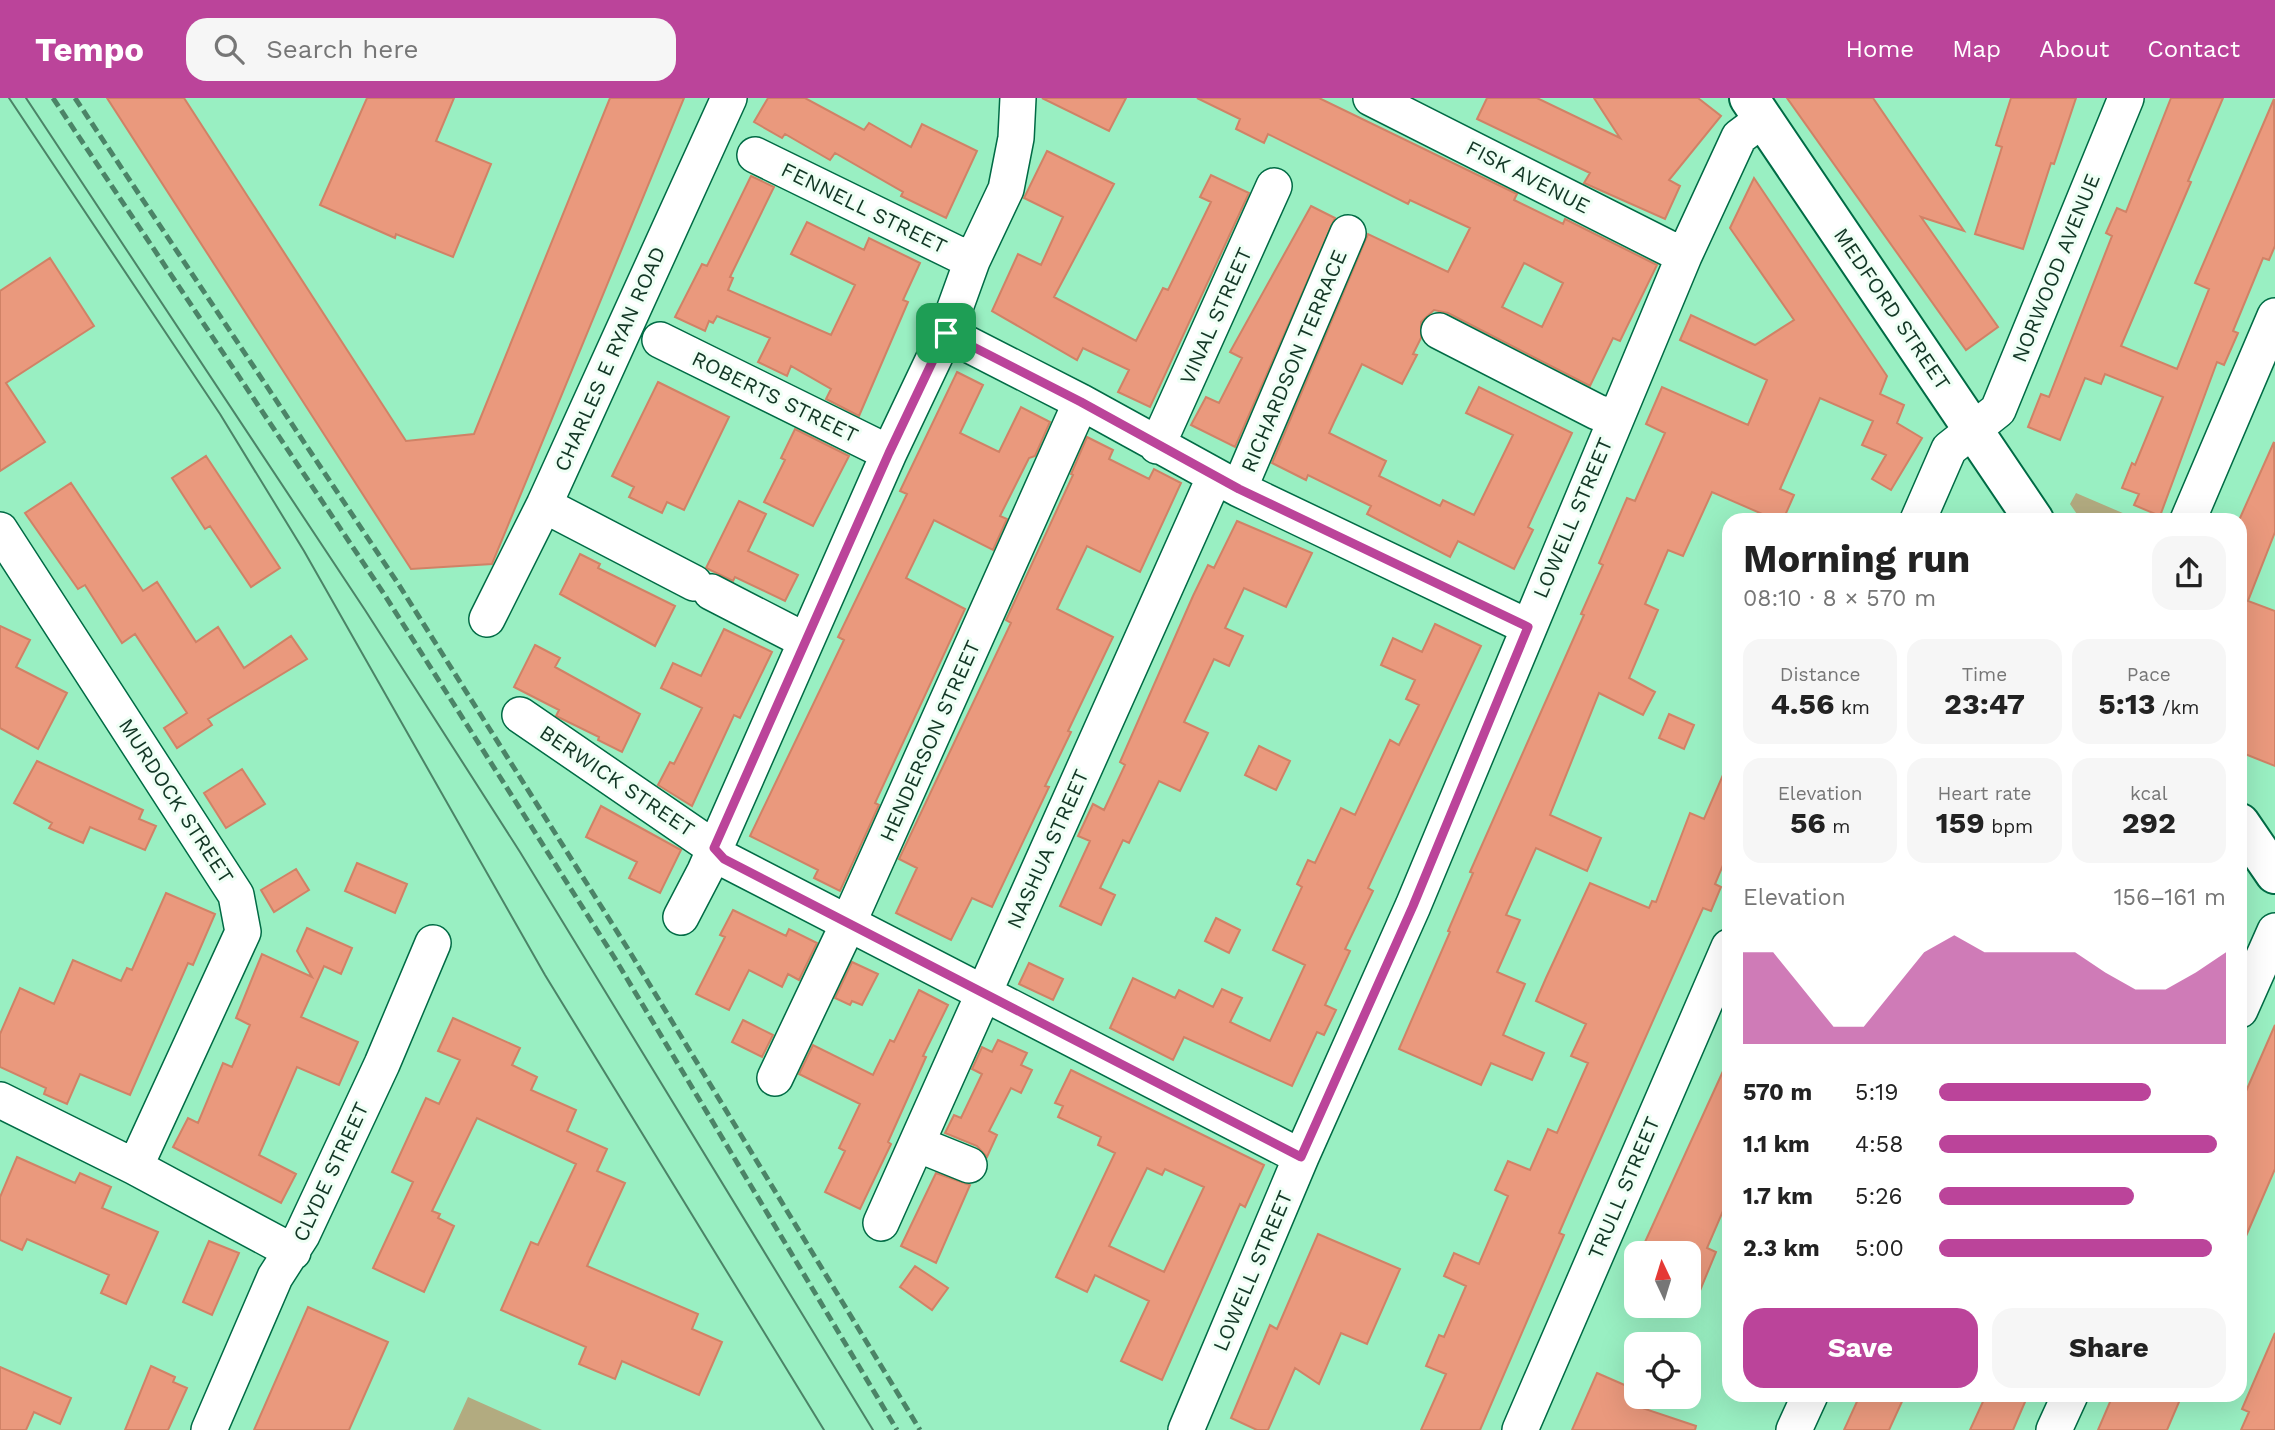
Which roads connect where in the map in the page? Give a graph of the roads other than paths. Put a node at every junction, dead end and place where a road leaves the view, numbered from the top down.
1 (729, 98) edge
2 (1018, 98) edge
3 (1371, 98) edge
4 (2126, 98) edge
5 (1756, 109) edge
6 (755, 155) dead end
7 (1274, 186) dead end
8 (1348, 233) dead end
9 (1684, 256) junction
10 (972, 261) junction
11 (2275, 316) edge
12 (1439, 331) dead end
13 (946, 333) junction
14 (660, 340) dead end
15 (1081, 402) junction
16 (1615, 418) junction
17 (1974, 429) junction
18 (1157, 446) junction
19 (889, 453) junction
20 (1227, 482) junction
21 (544, 505) junction
22 (1921, 513) edge
23 (2029, 513) edge
24 (2191, 513) edge
25 (0, 530) edge
26 (487, 619) dead end
27 (1528, 627) junction
28 (806, 640) junction
29 (520, 715) dead end
30 (2247, 833) edge
31 (714, 848) junction
32 (2275, 874) edge
33 (681, 917) dead end
34 (848, 923) junction
35 (2275, 931) edge
36 (433, 943) dead end
37 (1722, 963) edge
38 (985, 992) junction
39 (2247, 994) edge
40 (775, 1078) dead end
41 (0, 1100) edge
42 (917, 1144) junction
43 (1301, 1157) junction
44 (969, 1165) dead end
45 (135, 1167) junction
46 (881, 1223) dead end
47 (293, 1252) junction
48 (1807, 1402) edge
49 (2067, 1402) edge
50 (209, 1430) edge
51 (1186, 1430) edge
52 (1520, 1430) edge
53 (1794, 1430) edge
54 (2054, 1430) edge

1 - 21 street, CHARLES E RYAN ROAD
2 - 10 street
3 - 9 street, FISK AVENUE
4 - 17 street, NORWOOD AVENUE
5 - 9 street, LOWELL STREET
5 - 17 main road, MEDFORD STREET
6 - 10 street, FENNELL STREET
7 - 18 street, VINAL STREET
8 - 20 street, RICHARDSON TERRACE
9 - 16 street, LOWELL STREET
10 - 13 street
11 - 24 street
12 - 16 street
13 - 15 street
13 - 19 street
14 - 19 street, ROBERTS STREET
15 - 18 street
15 - 34 street, HENDERSON STREET
16 - 27 street, LOWELL STREET
17 - 22 street
17 - 23 main road, MEDFORD STREET
18 - 20 street
19 - 28 street
20 - 27 street
20 - 38 street, NASHUA STREET
21 - 26 street, CHARLES E RYAN ROAD
21 - 28 street
25 - 45 street, MURDOCK STREET
27 - 43 street, LOWELL STREET
28 - 31 street
29 - 31 street, BERWICK STREET
30 - 32 main road
31 - 33 street
31 - 34 street, BERWICK STREET
34 - 38 street, BERWICK STREET
34 - 40 street, HENDERSON STREET
35 - 39 street
36 - 47 street, CLYDE STREET
37 - 52 street, TRULL STREET
38 - 42 street, NASHUA STREET
38 - 43 street, BERWICK STREET
41 - 45 street, CLYDE STREET
42 - 44 street
42 - 46 street, NASHUA STREET
43 - 51 street, LOWELL STREET
45 - 47 street, CLYDE STREET
47 - 50 street
48 - 53 street
49 - 54 street

